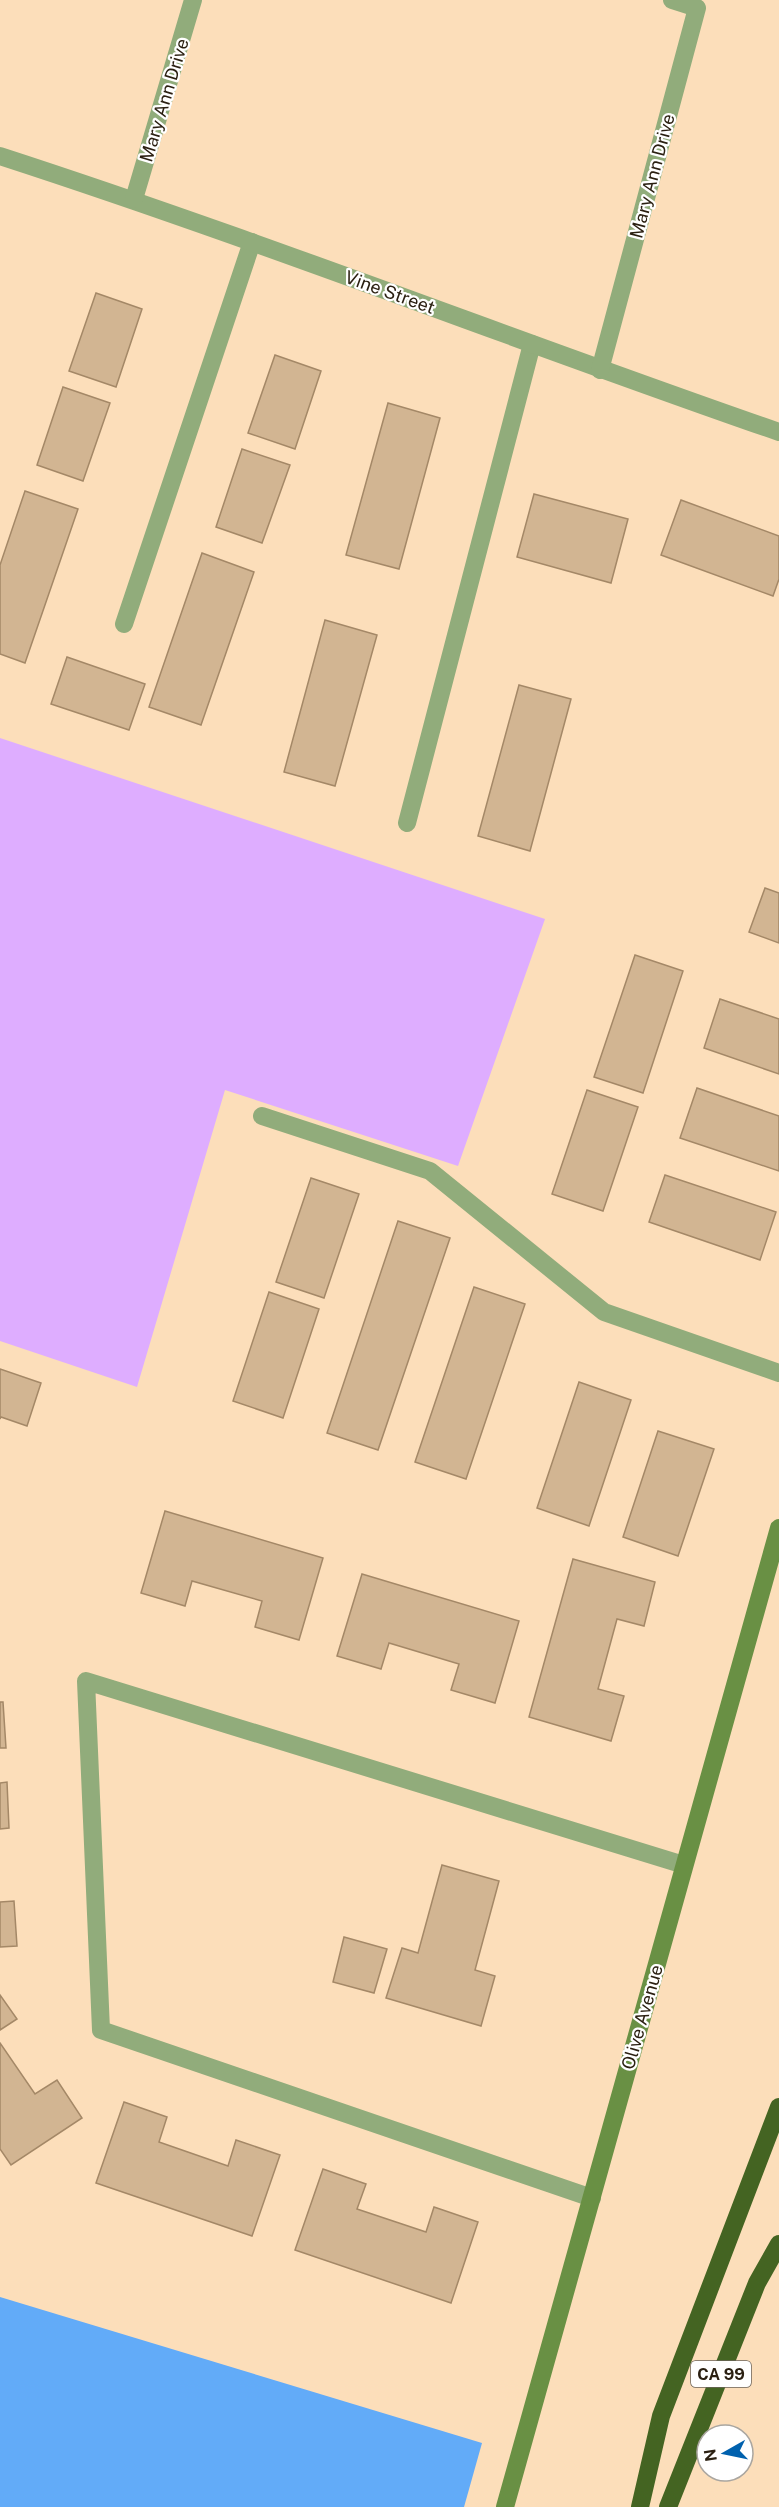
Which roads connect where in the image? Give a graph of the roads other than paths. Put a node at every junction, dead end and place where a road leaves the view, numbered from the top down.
1 (193, 0) edge
2 (672, 0) edge
3 (0, 156) edge
4 (134, 199) junction
5 (252, 242) junction
6 (532, 344) junction
7 (600, 370) junction
8 (779, 432) edge
9 (124, 624) dead end
10 (407, 823) dead end
11 (262, 1116) dead end
12 (779, 1372) edge
13 (779, 1528) edge
14 (684, 1865) junction
15 (779, 2107) edge
16 (592, 2198) junction
17 (779, 2244) edge
18 (505, 2507) edge
19 (640, 2507) edge
20 (668, 2507) edge

1 - 4 street, Mary Ann Drive
2 - 7 street, Mary Ann Drive
3 - 4 street, Vine Street
4 - 5 street, Vine Street
5 - 6 street, Vine Street
5 - 9 street
6 - 7 street, Vine Street
6 - 10 street
7 - 8 street, Vine Street
11 - 12 street
13 - 14 main road, Olive Avenue
14 - 16 main road, Olive Avenue
14 - 16 street
15 - 19 highway
16 - 18 main road, Olive Avenue
17 - 20 highway, CA 99

